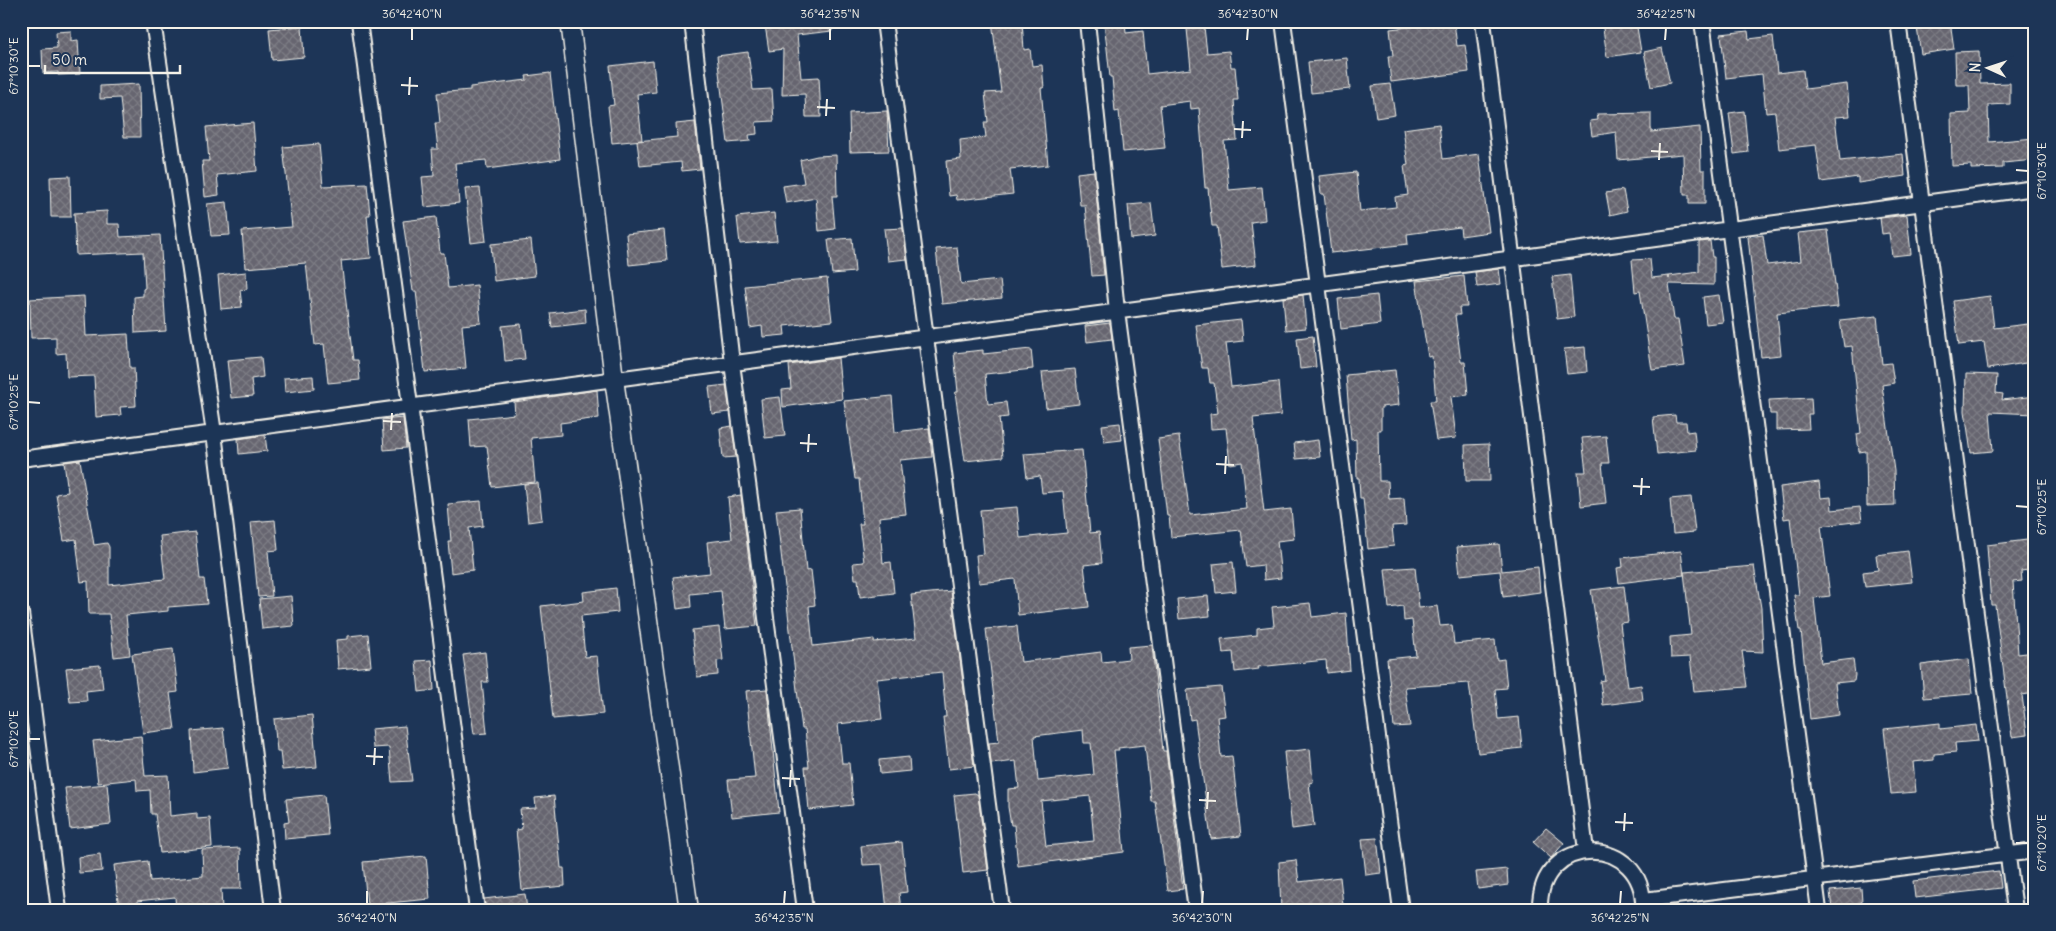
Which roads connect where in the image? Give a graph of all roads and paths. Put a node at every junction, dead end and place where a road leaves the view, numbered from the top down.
1 (153, 21) edge
2 (359, 21) edge
3 (570, 21) edge
4 (692, 21) edge
5 (884, 21) edge
6 (1087, 21) edge
7 (1283, 21) edge
8 (1483, 21) edge
9 (1702, 21) edge
10 (1898, 21) edge
11 (2035, 188) edge
12 (1922, 203) junction
13 (1730, 229) junction
14 (1514, 258) junction
15 (1318, 284) junction
16 (1117, 311) junction
17 (926, 337) junction
18 (732, 363) junction
19 (614, 379) junction
20 (409, 407) junction
21 (214, 433) junction
22 (21, 459) edge
23 (21, 613) edge
24 (2035, 850) edge
25 (1586, 851) junction
26 (2007, 854) junction
27 (1815, 878) junction
28 (1643, 905) edge
29 (59, 910) edge
30 (274, 910) edge
31 (477, 910) edge
32 (689, 910) edge
33 (805, 910) edge
34 (1002, 910) edge
35 (1196, 910) edge
36 (1401, 910) edge
37 (1540, 910) edge
38 (1819, 910) edge
39 (2015, 910) edge

1 - 21 street
2 - 20 street
3 - 19 street
4 - 18 street
5 - 17 street
6 - 16 street
7 - 15 street
8 - 14 street
9 - 13 street
10 - 12 street
11 - 12 street
12 - 13 street
12 - 26 street
13 - 14 street
13 - 27 street
14 - 15 street
14 - 25 street
15 - 16 street
15 - 36 street
16 - 17 street
16 - 35 street
17 - 18 street
17 - 34 street
18 - 19 street
18 - 33 street
19 - 20 street
19 - 32 street
20 - 21 street
20 - 31 street
21 - 22 street
21 - 30 street
23 - 29 street
24 - 26 street
25 - 28 street
25 - 37 street
26 - 27 street
26 - 39 street
27 - 28 street
27 - 38 street

